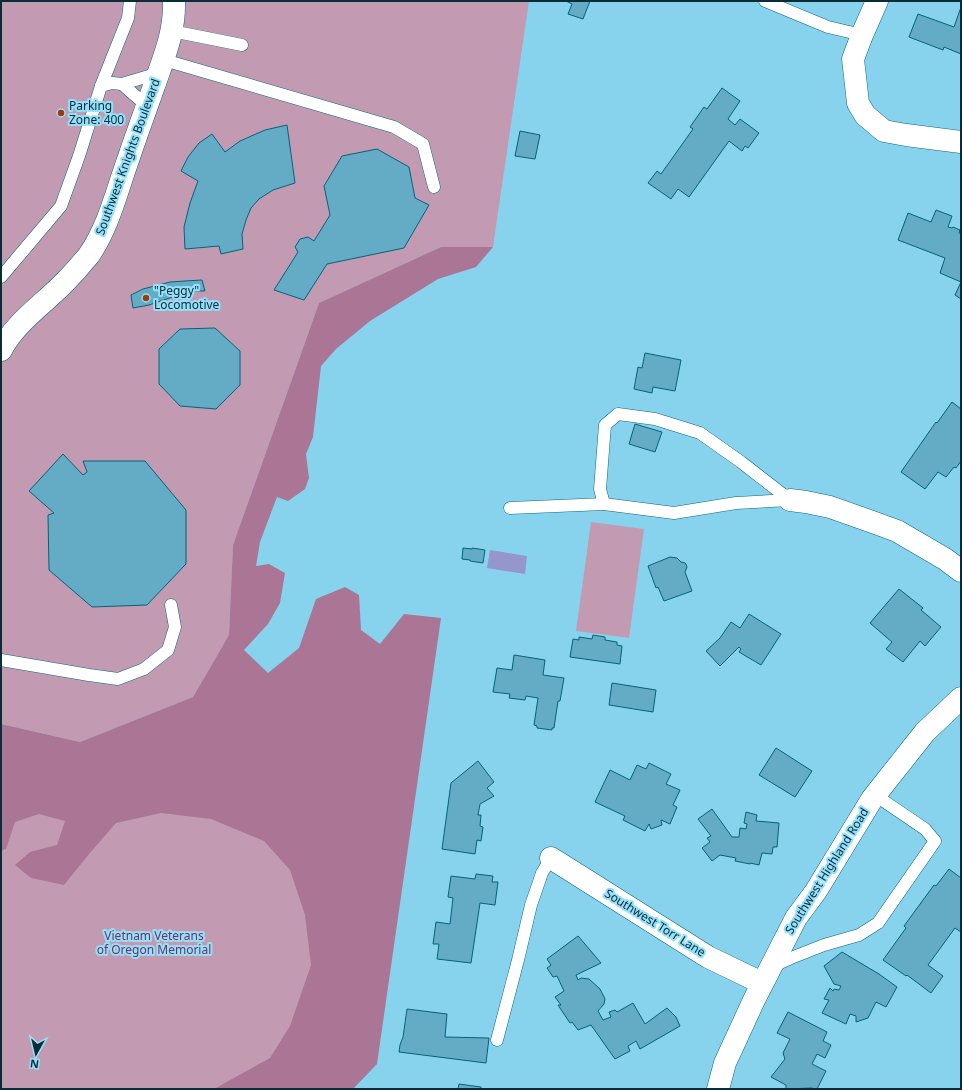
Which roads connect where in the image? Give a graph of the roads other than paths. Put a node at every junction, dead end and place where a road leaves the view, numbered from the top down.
1 (130, 1) edge
2 (174, 1) edge
3 (765, 1) edge
4 (877, 1) edge
5 (172, 32) junction
6 (862, 35) junction
7 (242, 45) dead end
8 (161, 66) junction
9 (122, 84) junction
10 (101, 86) junction
11 (147, 106) junction
12 (961, 142) edge
13 (434, 187) dead end
14 (1, 277) edge
15 (1, 350) edge
16 (790, 500) junction
17 (604, 504) junction
18 (510, 508) dead end
19 (961, 571) edge
20 (171, 605) dead end
21 (1, 660) edge
22 (961, 698) edge
23 (875, 795) junction
24 (550, 858) joint
25 (766, 975) junction
26 (497, 1040) dead end
27 (718, 1089) edge

1 - 10 lane
2 - 5 street, Southwest Knights Boulevard
3 - 6 lane
4 - 6 street
5 - 7 lane
5 - 8 street, Southwest Knights Boulevard
6 - 12 street
8 - 9 lane
8 - 11 street, Southwest Knights Boulevard
8 - 13 lane
9 - 10 lane
9 - 11 lane
10 - 14 lane
11 - 15 street, Southwest Knights Boulevard
16 - 17 lane
16 - 17 lane
16 - 19 street
17 - 18 lane
20 - 21 lane
22 - 23 street, Southwest Highland Road
23 - 25 street, Southwest Highland Road
23 - 25 lane
24 - 25 street, Southwest Torr Lane
24 - 26 lane
25 - 27 street, Southwest Highland Road

